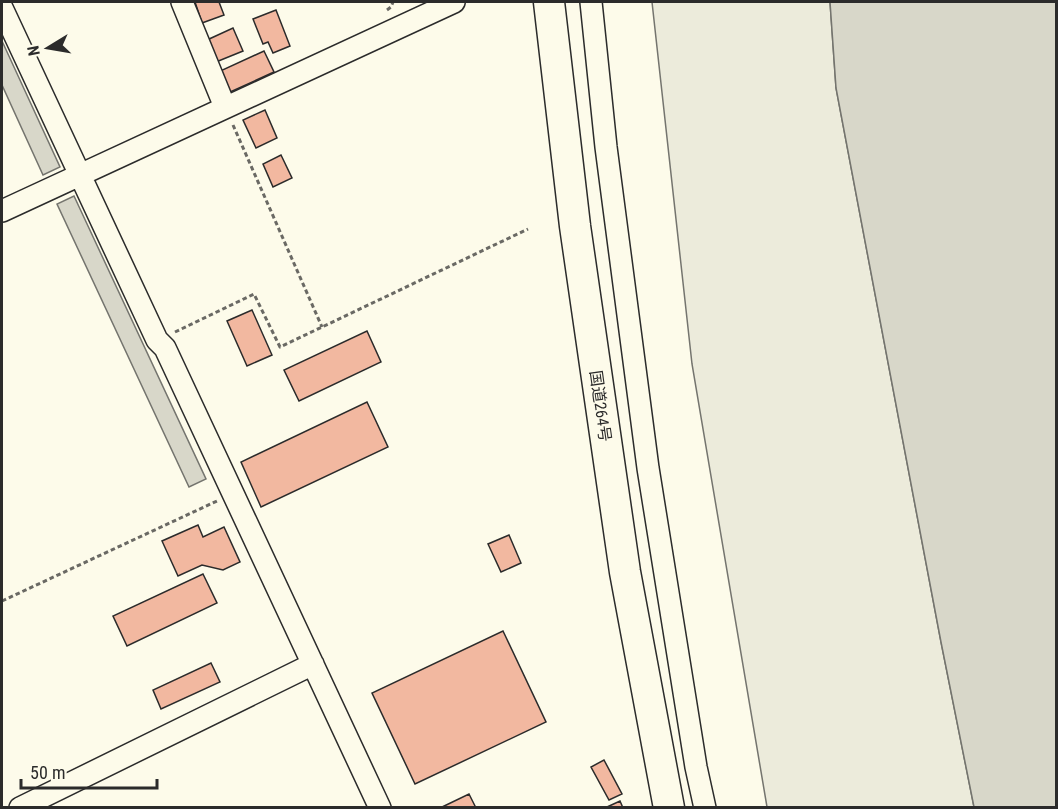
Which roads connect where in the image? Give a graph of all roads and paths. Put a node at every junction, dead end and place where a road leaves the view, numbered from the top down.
1 (182, 2) edge
2 (454, 2) edge
3 (549, 2) edge
4 (591, 2) edge
5 (2, 8) edge
6 (225, 107) junction
7 (80, 175) junction
8 (2, 211) edge
9 (528, 230) dead end
10 (322, 327) junction
11 (157, 340) junction
12 (233, 494) junction
13 (2, 601) edge
14 (313, 664) junction
15 (20, 807) edge
16 (380, 807) edge
17 (669, 807) edge
18 (705, 807) edge

1 - 6 street
2 - 6 street
3 - 17 highway, 国道264号
4 - 18 street
5 - 7 street
6 - 7 street
6 - 10 path
7 - 8 street
7 - 11 street
9 - 10 path
10 - 11 path
11 - 12 street
12 - 13 path
12 - 14 street
14 - 15 street
14 - 16 street

